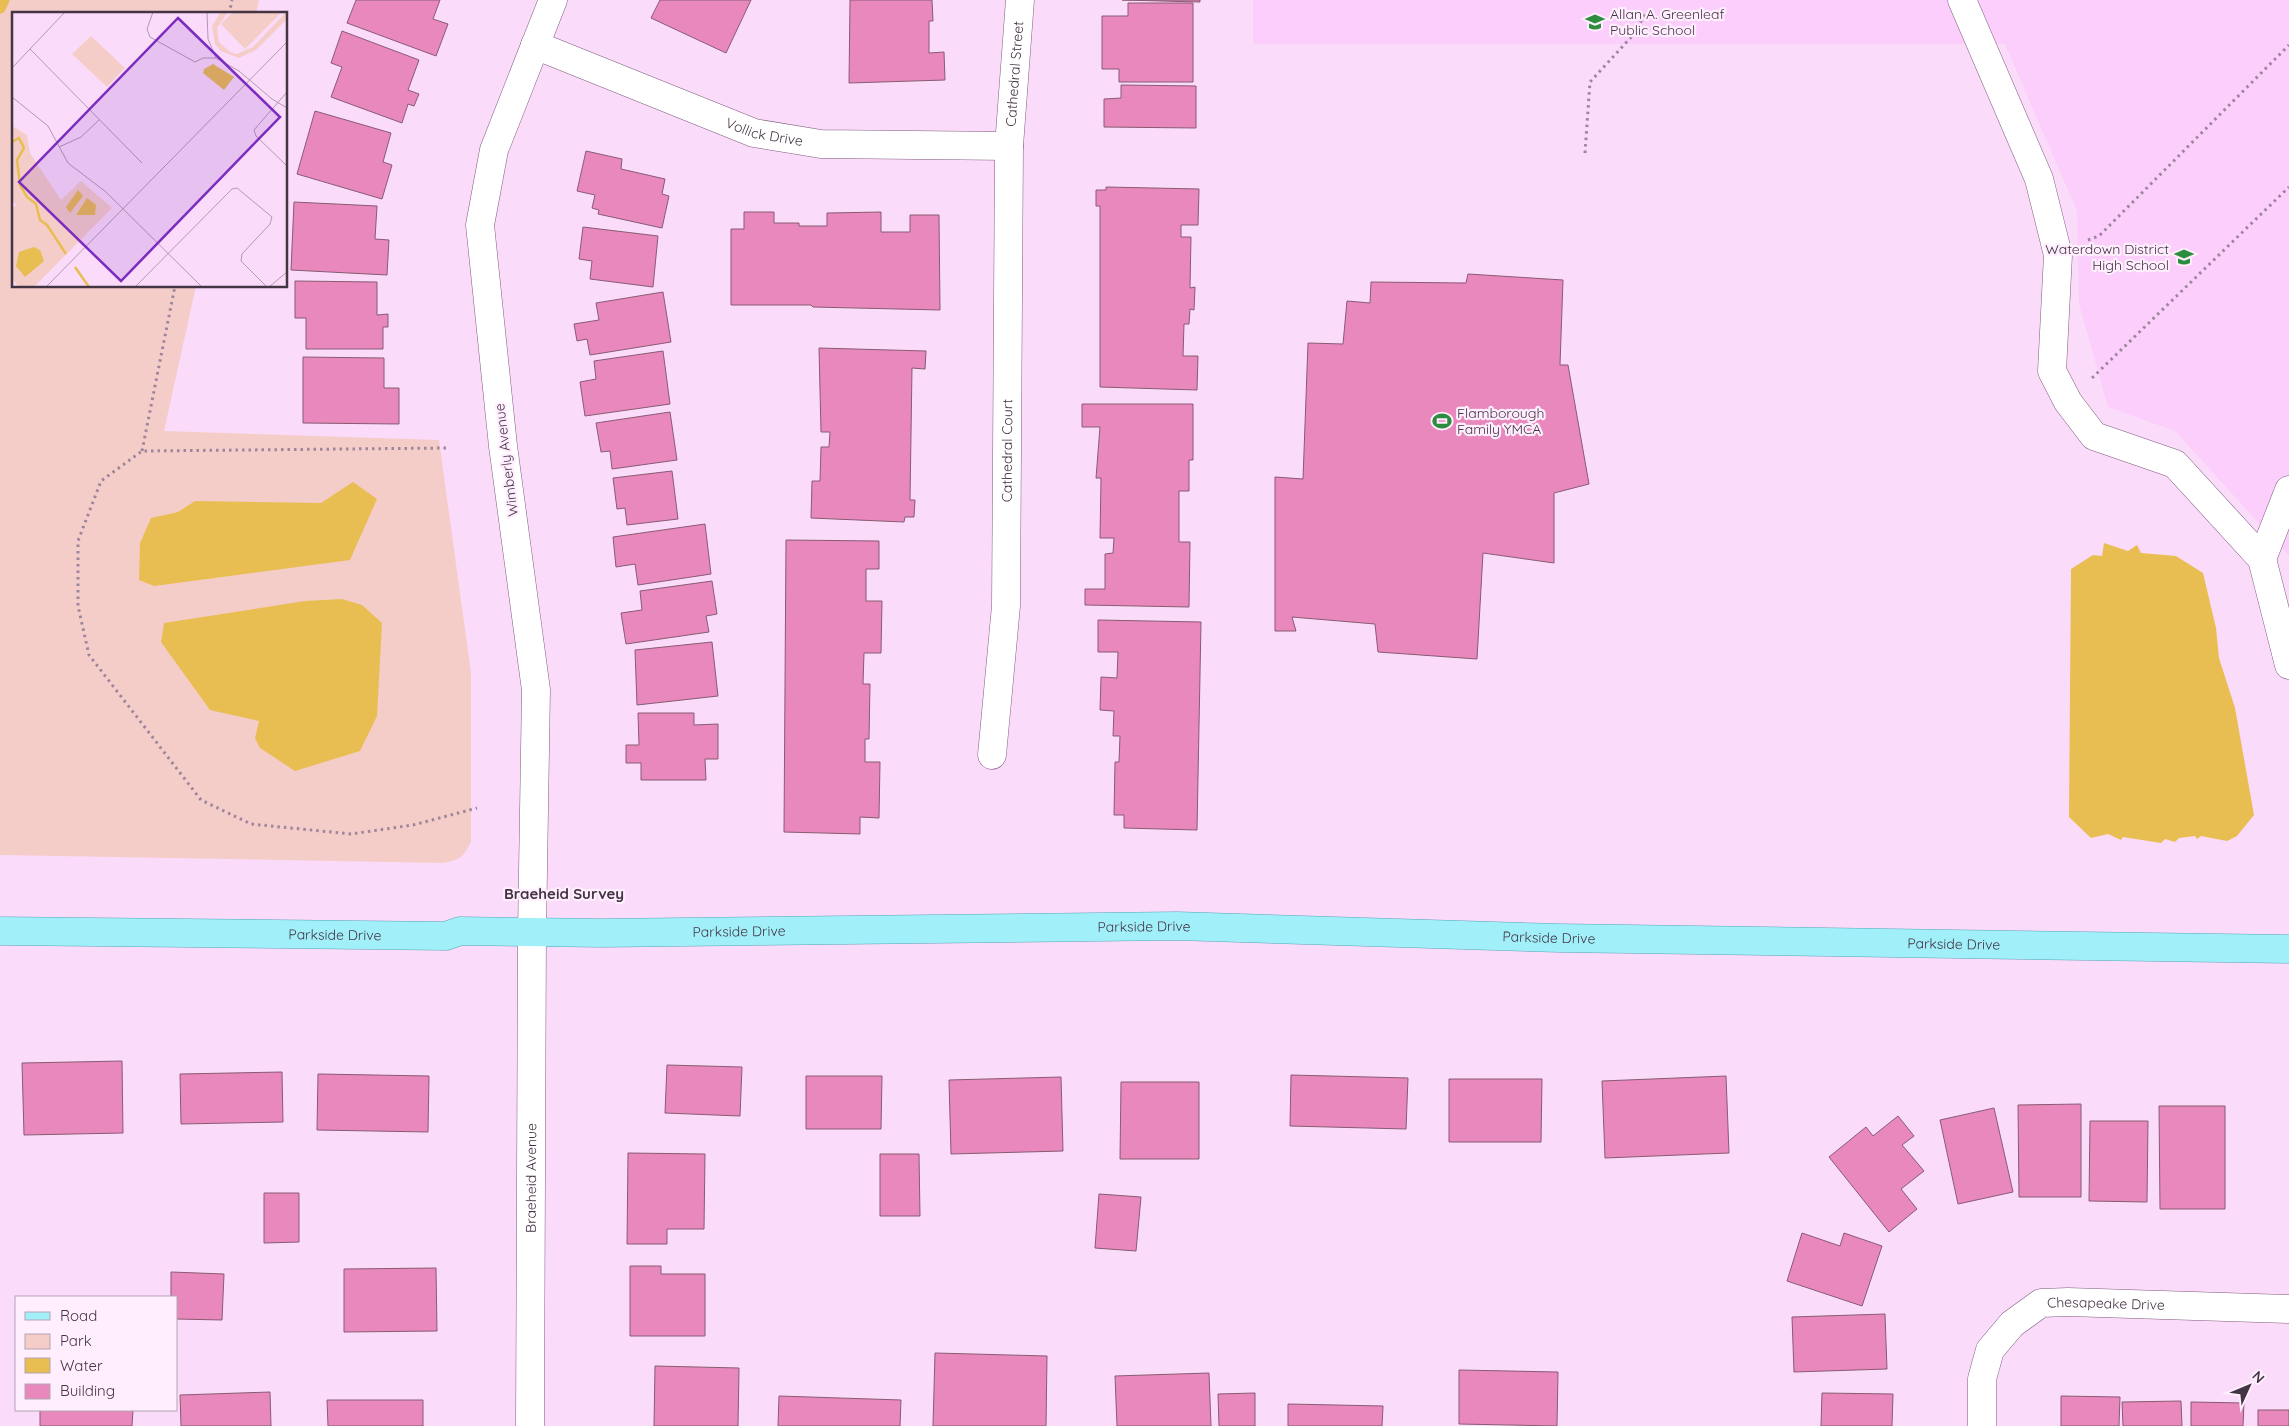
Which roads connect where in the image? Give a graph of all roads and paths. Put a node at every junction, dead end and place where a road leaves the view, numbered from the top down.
1 (553, 0) edge
2 (1020, 0) edge
3 (1962, 0) edge
4 (1645, 14) dead end
5 (536, 45) junction
6 (2289, 45) edge
7 (1009, 146) junction
8 (1585, 153) dead end
9 (2289, 187) edge
10 (2088, 247) dead end
11 (175, 288) edge
12 (2068, 402) junction
13 (446, 448) dead end
14 (142, 451) junction
15 (2289, 490) edge
16 (2262, 559) junction
17 (2289, 665) edge
18 (992, 755) dead end
19 (477, 808) dead end
20 (0, 931) edge
21 (532, 932) junction
22 (2289, 948) edge
23 (2289, 1309) edge
24 (530, 1426) edge
25 (1982, 1426) edge

1 - 5 street, Wimberly Avenue
2 - 7 street, Cathedral Street
3 - 12 street
4 - 8 path
5 - 7 street, Vollick Drive
5 - 21 street, Wimberly Avenue
6 - 10 path
7 - 18 street, Cathedral Court
9 - 12 path
11 - 14 path
12 - 16 street
13 - 14 path
14 - 19 path
15 - 16 street
16 - 17 street
20 - 21 main road, Parkside Drive
21 - 22 main road, Parkside Drive
21 - 24 street, Braeheid Avenue
23 - 25 street, Chesapeake Drive

